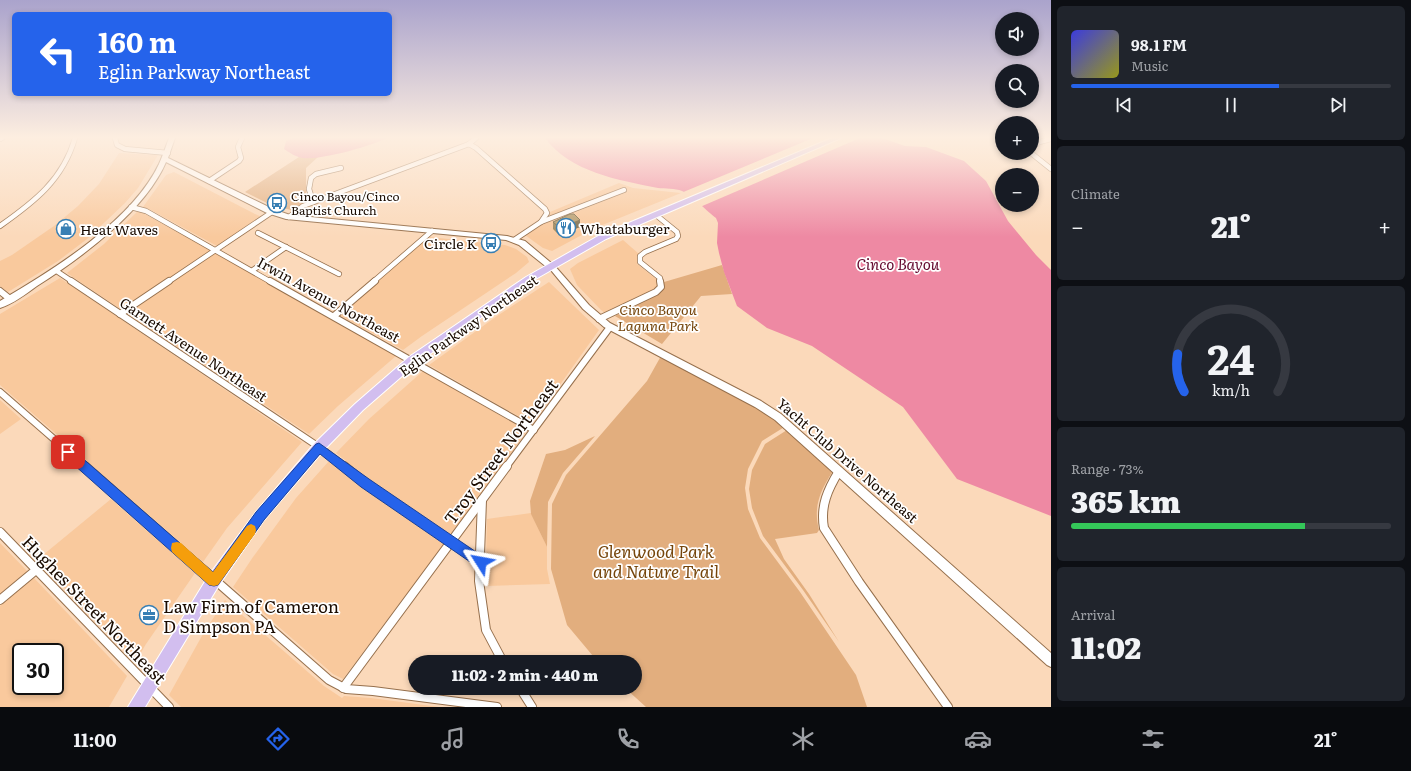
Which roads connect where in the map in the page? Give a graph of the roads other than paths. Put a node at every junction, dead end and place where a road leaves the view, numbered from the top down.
1 (59, 171) edge
2 (158, 171) edge
3 (192, 171) edge
4 (224, 171) edge
5 (331, 171) edge
6 (393, 171) edge
7 (502, 171) edge
8 (759, 171) edge
9 (209, 181) junction
10 (624, 190) dead end
11 (312, 200) junction
12 (131, 207) junction
13 (272, 212) junction
14 (656, 215) junction
15 (289, 217) junction
16 (541, 222) junction
17 (0, 226) edge
18 (432, 231) junction
19 (258, 233) dead end
20 (514, 240) junction
21 (286, 247) junction
22 (216, 250) junction
23 (552, 267) junction
24 (55, 270) junction
25 (253, 270) junction
26 (339, 274) dead end
27 (0, 291) edge
28 (10, 299) junction
29 (0, 305) edge
30 (120, 314) junction
31 (334, 316) junction
32 (599, 320) junction
33 (610, 327) junction
34 (413, 360) junction
35 (1, 395) edge
36 (534, 430) junction
37 (319, 447) junction
38 (839, 471) junction
39 (482, 500) junction
40 (0, 532) edge
41 (451, 542) junction
42 (481, 562) junction
43 (36, 570) junction
44 (214, 580) junction
45 (0, 600) edge
46 (499, 655) edge
47 (1051, 661) edge
48 (148, 686) junction
49 (343, 688) junction
50 (524, 695) edge
51 (136, 707) edge
52 (169, 707) edge
53 (497, 707) edge
54 (532, 707) edge
55 (948, 707) edge

1 - 17 street
2 - 12 main road
3 - 9 main road
4 - 9 street
5 - 11 street
6 - 11 street
7 - 16 street
8 - 14 highway, Eglin Parkway Northeast
9 - 13 main road
10 - 16 street
11 - 15 street
12 - 22 street, Irwin Avenue Northeast
12 - 24 main road
13 - 15 main road
13 - 22 street
14 - 23 highway, Eglin Parkway Northeast
14 - 32 street
15 - 18 main road
16 - 20 street
18 - 20 main road
18 - 31 street
19 - 21 street
20 - 23 main road
21 - 25 street
21 - 26 street
22 - 25 street, Irwin Avenue Northeast
22 - 30 street
23 - 32 street, Yacht Club Drive Northeast
23 - 34 highway, Eglin Parkway Northeast
24 - 28 main road
24 - 30 street, Garnett Avenue Northeast
25 - 31 street, Irwin Avenue Northeast
27 - 28 street
28 - 29 main road
30 - 37 street, Garnett Avenue Northeast
31 - 34 street, Irwin Avenue Northeast
32 - 33 street, Yacht Club Drive Northeast
33 - 36 street, Troy Street Northeast
33 - 38 street, Yacht Club Drive Northeast
34 - 36 street, Irwin Avenue Northeast
34 - 37 highway, Eglin Parkway Northeast
35 - 44 street
36 - 39 street, Troy Street Northeast
37 - 41 street, Garnett Avenue Northeast
37 - 44 highway, Eglin Parkway Northeast
38 - 47 street, Yacht Club Drive Northeast
38 - 55 street
39 - 41 street, Troy Street Northeast
39 - 42 street
40 - 43 street, Hughes Street Northeast
41 - 42 street, Garnett Avenue Northeast
41 - 49 street, Troy Street Northeast
42 - 46 street
43 - 45 street
43 - 48 street, Hughes Street Northeast
44 - 48 highway, Eglin Parkway Northeast
44 - 49 street
48 - 51 highway, Eglin Parkway Northeast
48 - 52 street, Hughes Street Northeast
49 - 53 street
50 - 54 street

